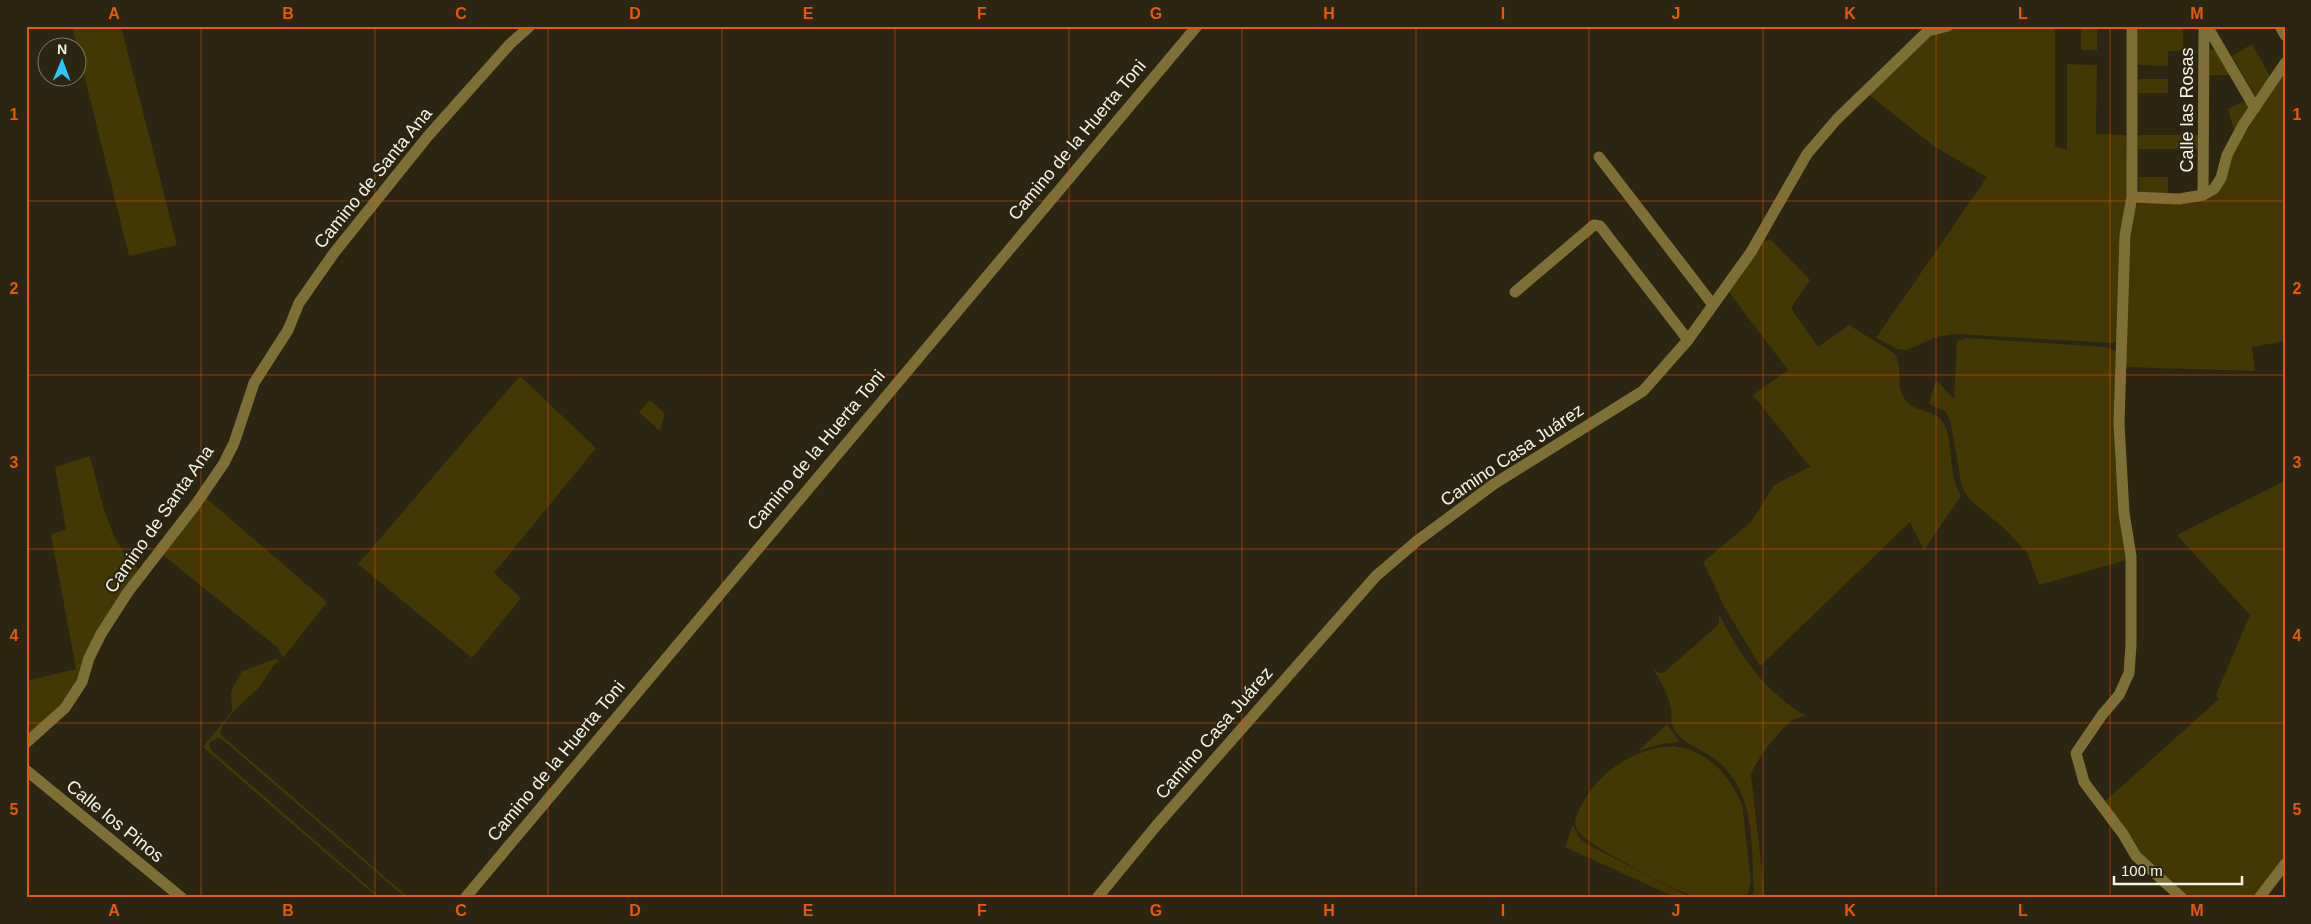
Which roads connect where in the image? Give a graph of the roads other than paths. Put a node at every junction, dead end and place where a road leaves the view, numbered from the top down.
1 (530, 26) edge
2 (1197, 26) edge
3 (1948, 26) edge
4 (2132, 26) edge
5 (2206, 26) edge
6 (2280, 26) edge
7 (1928, 29) edge
8 (2285, 35) edge
9 (2285, 63) edge
10 (2255, 108) junction
11 (1599, 157) dead end
12 (2204, 195) junction
13 (2132, 198) junction
14 (1514, 292) dead end
15 (1713, 306) junction
16 (1688, 340) junction
17 (26, 744) edge
18 (26, 770) edge
19 (2285, 864) edge
20 (182, 898) edge
21 (465, 898) edge
22 (1097, 898) edge
23 (2182, 898) edge
24 (2259, 898) edge

1 - 17 street, Camino de Santa Ana
2 - 21 street, Camino de la Huerta Toni
3 - 7 street, Camino Casa Juárez
4 - 13 street
5 - 10 street
5 - 12 street, Calle las Rosas
6 - 8 street
7 - 15 street, Camino Casa Juárez
9 - 10 street
10 - 12 street
11 - 15 street
12 - 13 street
13 - 23 street
14 - 16 street
15 - 16 street, Camino Casa Juárez
16 - 22 street, Camino Casa Juárez
18 - 20 street, Calle los Pinos
19 - 24 street

